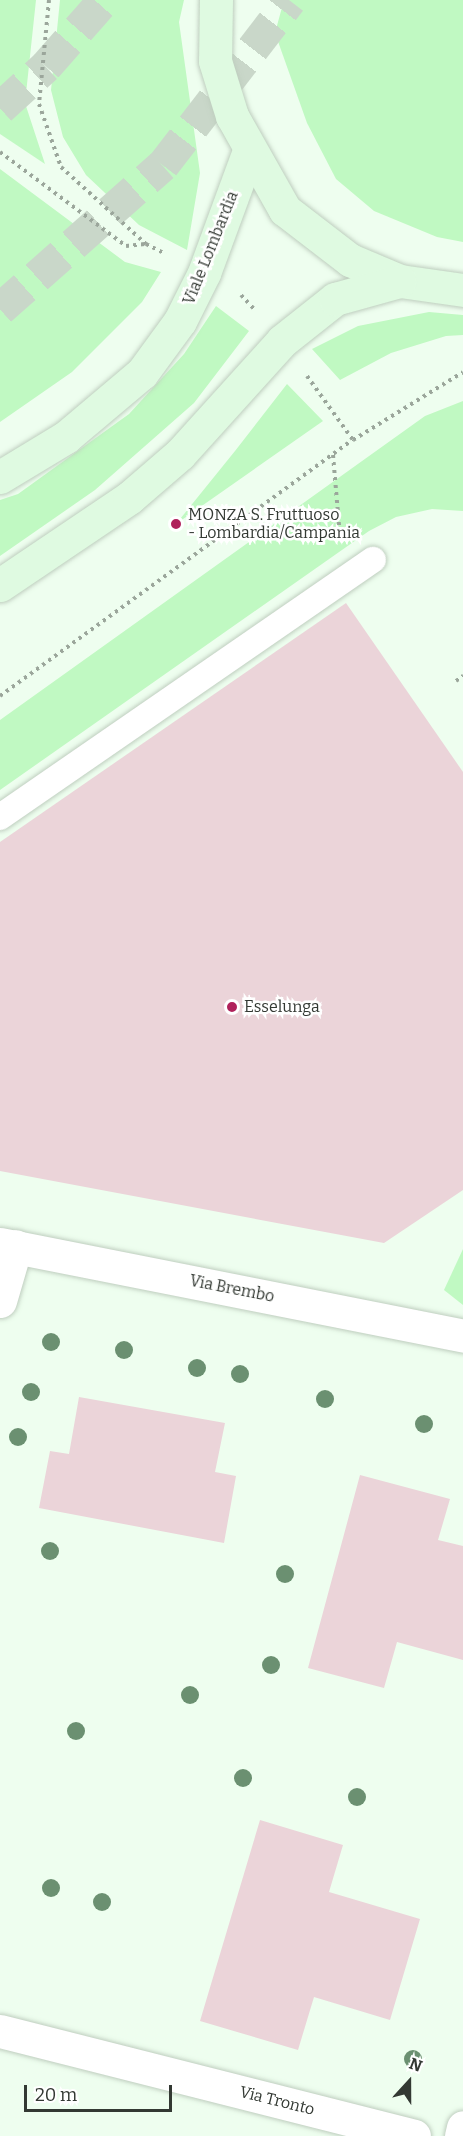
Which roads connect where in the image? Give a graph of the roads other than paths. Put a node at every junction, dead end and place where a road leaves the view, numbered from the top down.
1 (216, 0) edge
2 (249, 150) junction
3 (400, 281) junction
4 (463, 290) edge
5 (0, 477) edge
6 (373, 560) dead end
7 (0, 585) edge
8 (0, 817) edge
9 (8, 1245) edge
10 (0, 1301) edge
11 (463, 1336) edge
12 (0, 2031) edge
13 (463, 2127) edge
14 (414, 2136) edge
15 (460, 2136) edge

1 - 2 street
2 - 3 street
2 - 5 street, Viale Lombardia
3 - 4 street
3 - 7 street
6 - 8 lane
9 - 10 street
9 - 11 street, Via Brembo
12 - 14 street, Via Tronto
13 - 15 street

